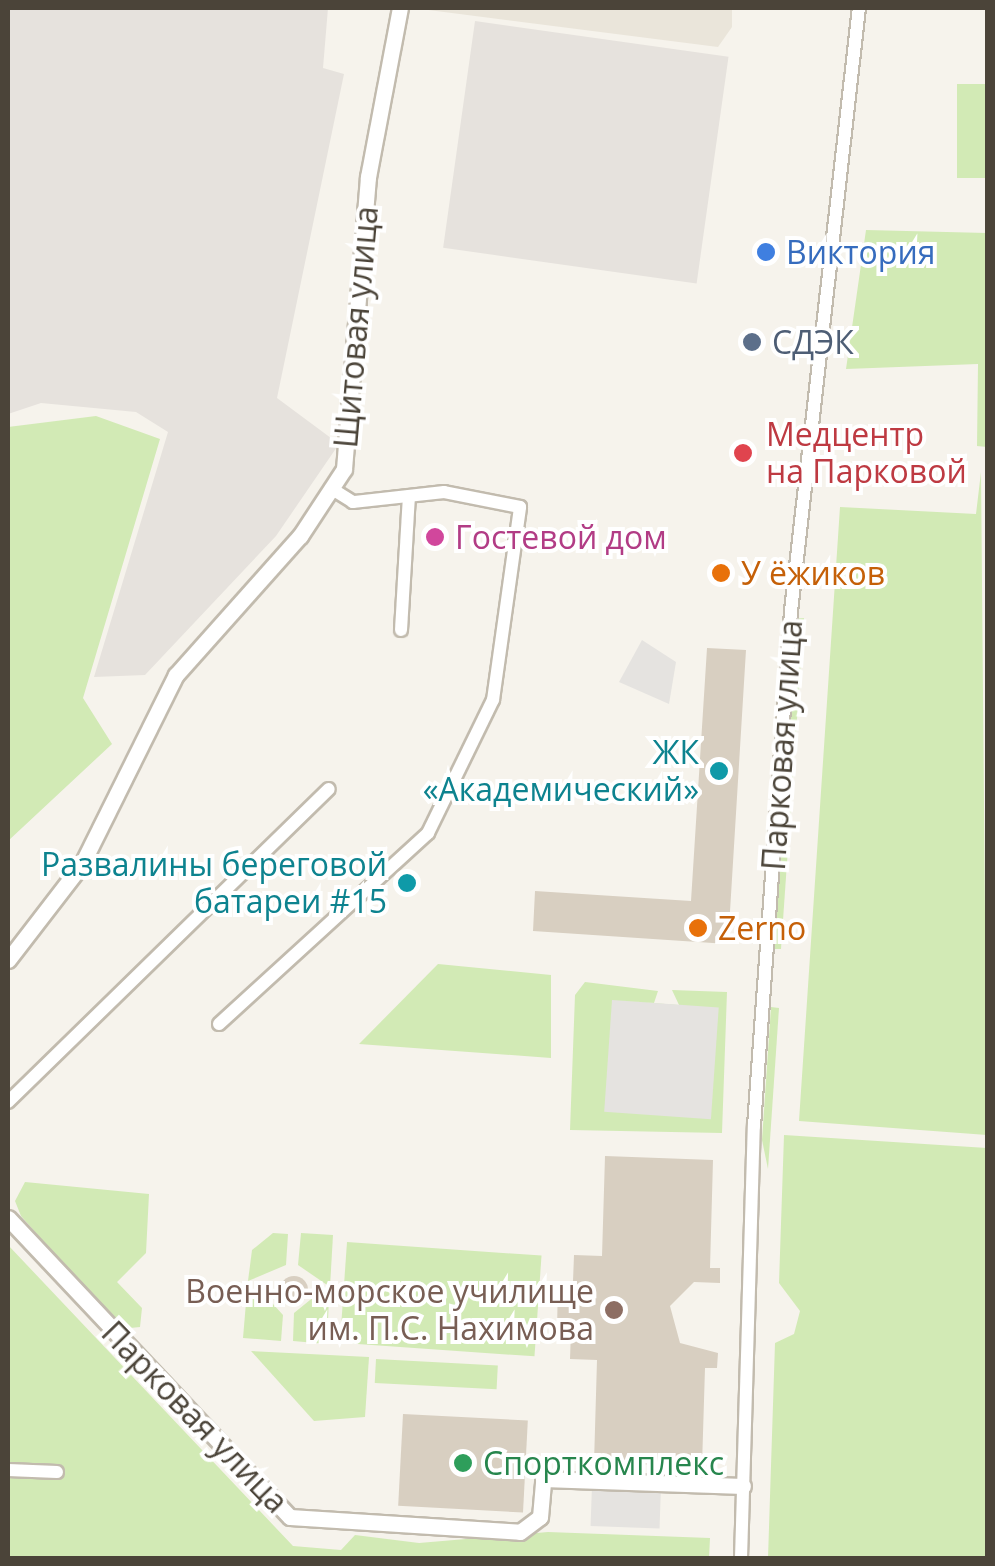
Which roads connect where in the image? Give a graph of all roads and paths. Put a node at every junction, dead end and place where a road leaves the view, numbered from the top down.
1 (400, 8) edge
2 (858, 8) edge
3 (331, 488) junction
4 (409, 496) junction
5 (401, 630) dead end
6 (329, 789) dead end
7 (8, 960) edge
8 (219, 1024) dead end
9 (8, 1102) edge
10 (8, 1218) edge
11 (8, 1470) edge
12 (58, 1472) dead end
13 (743, 1486) junction
14 (741, 1558) edge

1 - 3 street, Щитовая улица
2 - 13 street, Парковая улица
3 - 4 street
3 - 7 street, Щитовая улица
4 - 5 street
4 - 8 street
6 - 9 street
10 - 13 street, Парковая улица
11 - 12 street
13 - 14 street, Парковая улица

